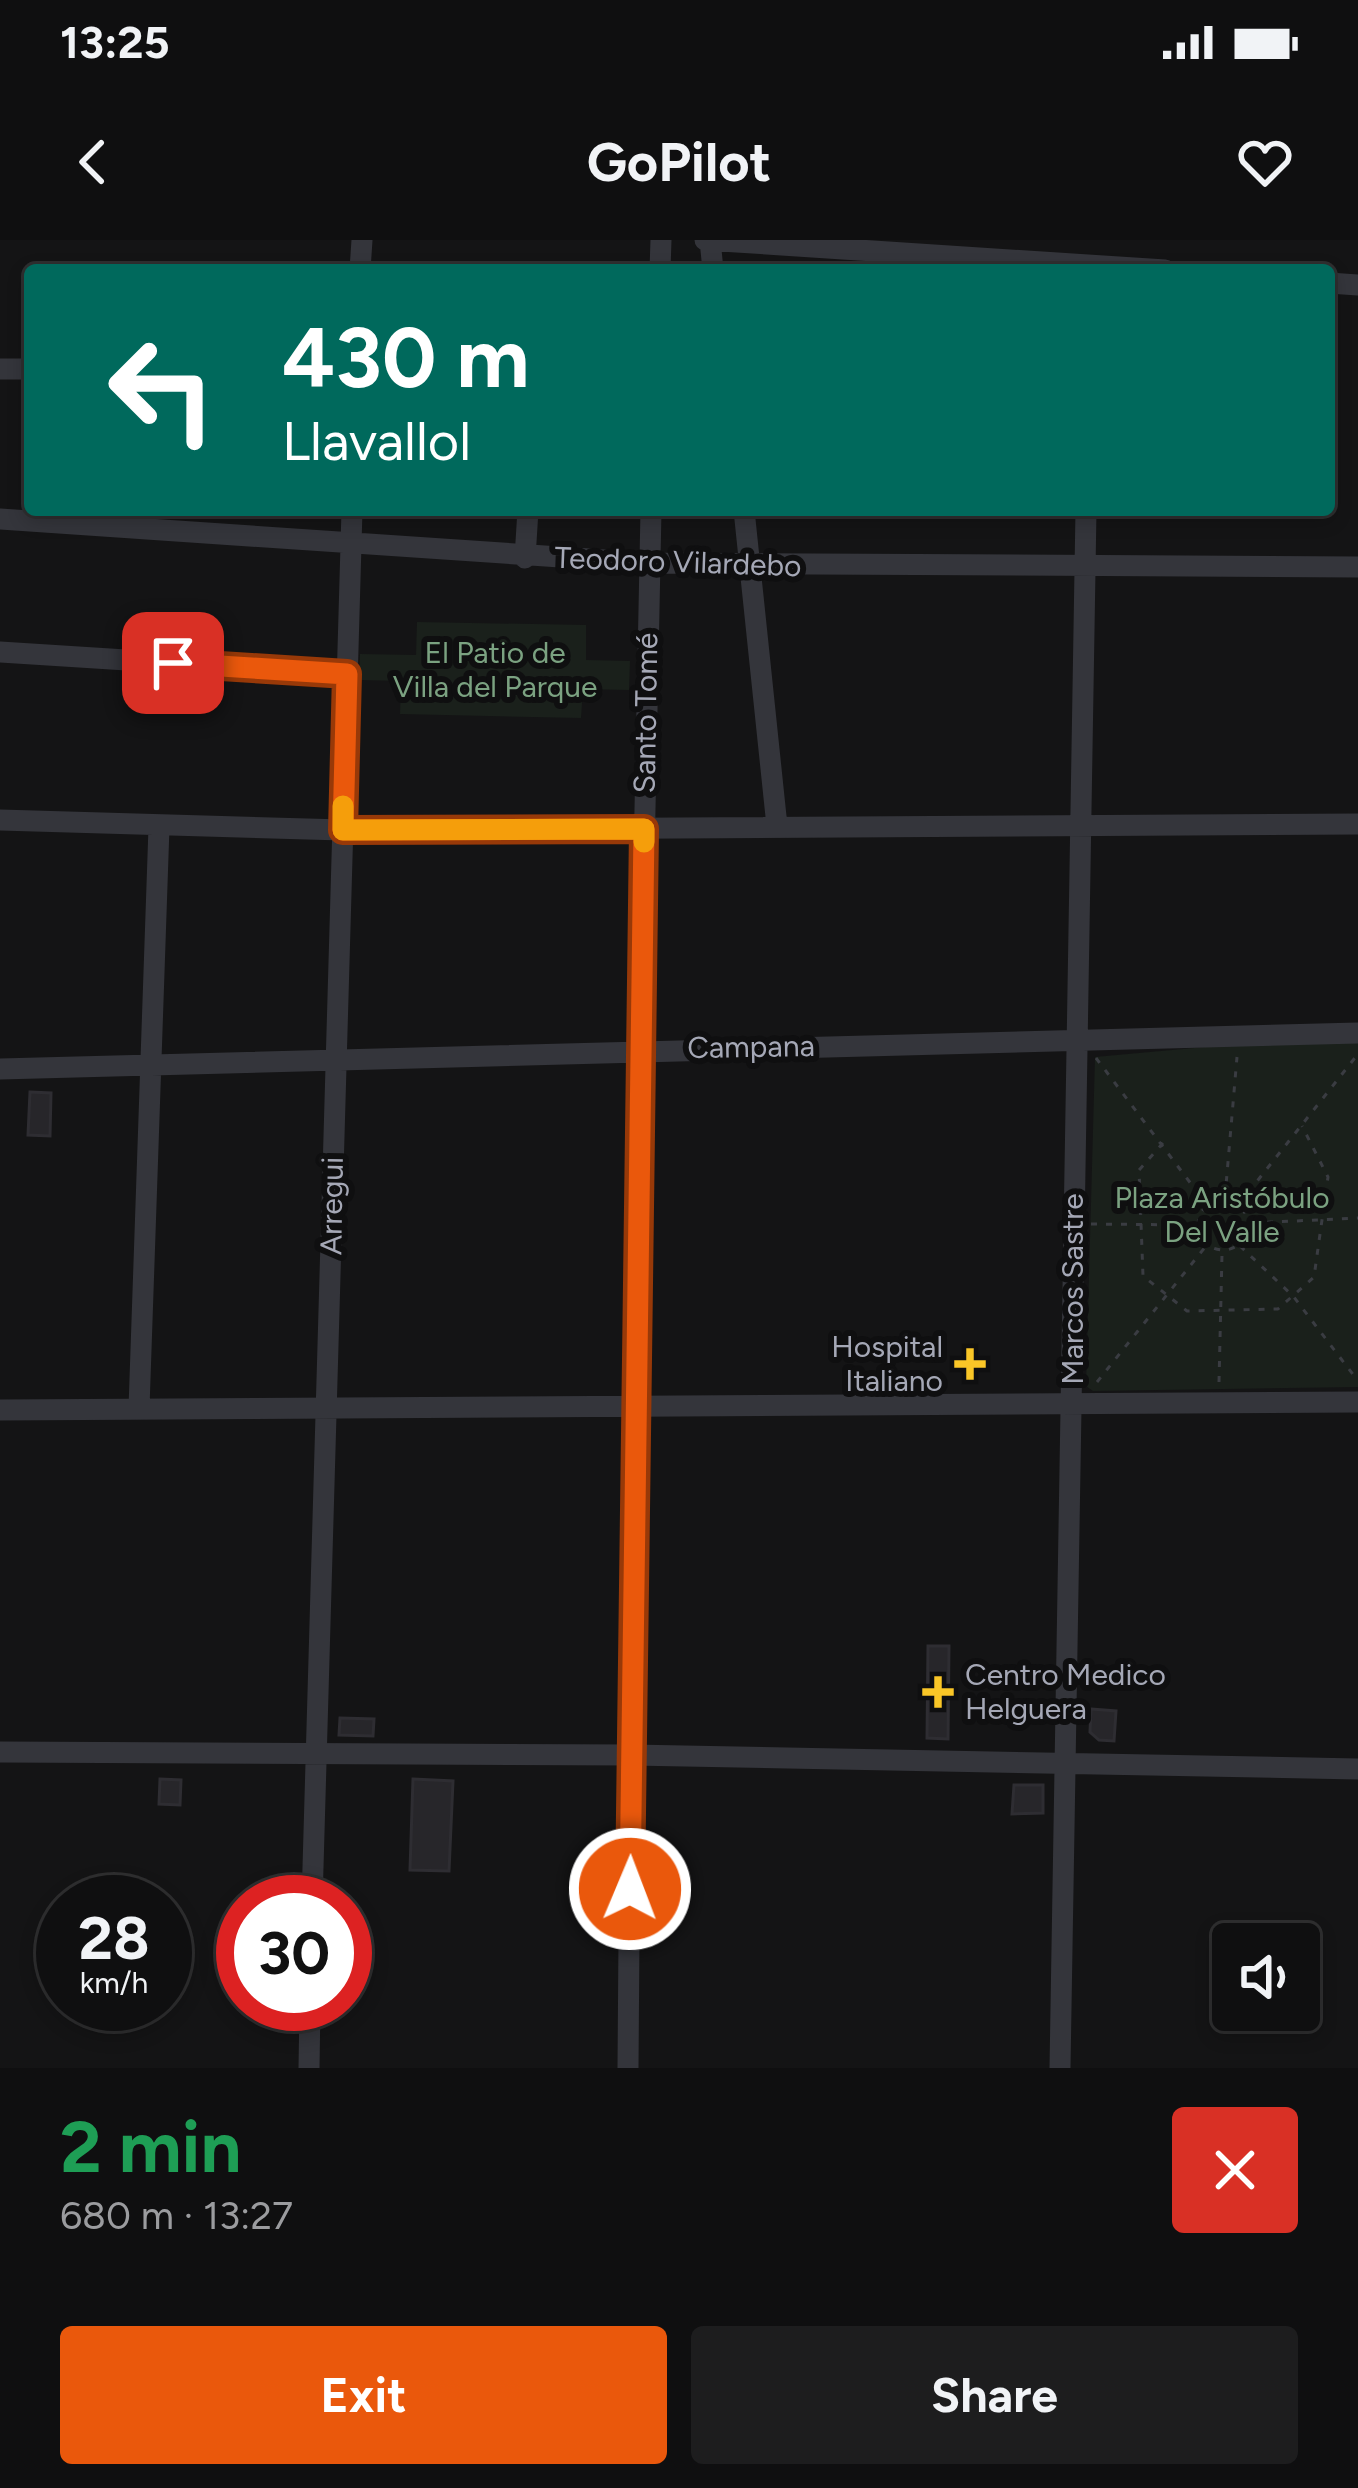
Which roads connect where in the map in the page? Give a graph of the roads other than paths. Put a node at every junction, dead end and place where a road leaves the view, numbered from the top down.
1 (707, 240) edge
2 (1047, 264) edge
3 (204, 516) edge
4 (352, 516) edge
5 (528, 516) edge
6 (651, 516) edge
7 (745, 516) edge
8 (1086, 516) edge
9 (0, 519) edge
10 (129, 519) edge
11 (203, 534) junction
12 (351, 543) junction
13 (525, 558) junction
14 (649, 562) junction
15 (752, 566) junction
16 (1358, 567) edge
17 (1084, 568) junction
18 (0, 652) edge
19 (347, 674) junction
20 (0, 820) edge
21 (1081, 823) junction
22 (1358, 824) edge
23 (776, 826) junction
24 (159, 827) junction
25 (644, 829) junction
26 (343, 830) junction
27 (1358, 1033) edge
28 (1085, 1040) junction
29 (639, 1049) junction
30 (334, 1060) junction
31 (150, 1064) junction
32 (0, 1069) edge
33 (1072, 1402) junction
34 (1358, 1402) edge
35 (329, 1406) junction
36 (634, 1407) junction
37 (139, 1408) junction
38 (0, 1409) edge
39 (0, 1752) edge
40 (314, 1755) junction
41 (632, 1755) junction
42 (1068, 1764) junction
43 (1358, 1769) edge
44 (312, 1875) edge
45 (310, 2031) edge
46 (309, 2068) edge
47 (628, 2068) edge
48 (1060, 2068) edge

1 - 2 street
3 - 11 street
4 - 12 street, Arregui
5 - 13 street
6 - 14 street, Santo Tomé
7 - 15 street
8 - 17 street, Marcos Sastre
9 - 10 street, Teodoro Vilardebo
10 - 11 street, Teodoro Vilardebo
11 - 12 street, Teodoro Vilardebo
12 - 13 street, Teodoro Vilardebo
12 - 19 street, Arregui
13 - 14 street, Teodoro Vilardebo
14 - 15 street, Teodoro Vilardebo
14 - 25 street, Santo Tomé
15 - 17 street, Teodoro Vilardebo
15 - 23 street
16 - 17 street, Teodoro Vilardebo
17 - 21 street, Marcos Sastre
18 - 19 street
19 - 26 street, Arregui
20 - 24 street
21 - 22 street
21 - 23 street
21 - 28 street, Marcos Sastre
23 - 25 street
24 - 26 street
24 - 31 street
25 - 26 street
25 - 29 street, Santo Tomé
26 - 30 street, Arregui
27 - 28 street, Campana
28 - 29 street, Campana
28 - 33 street, Marcos Sastre
29 - 30 street, Campana
29 - 36 street, Santo Tomé
30 - 31 street, Campana
30 - 35 street, Arregui
31 - 32 street, Campana
31 - 37 street
33 - 34 street
33 - 36 street
33 - 42 street, Marcos Sastre
35 - 36 street
35 - 37 street
35 - 40 street, Arregui
36 - 41 street, Santo Tomé
37 - 38 street
39 - 40 street
40 - 41 street
40 - 44 street, Arregui
41 - 42 street
41 - 47 street, Santo Tomé
42 - 43 street
42 - 48 street, Marcos Sastre
45 - 46 street

